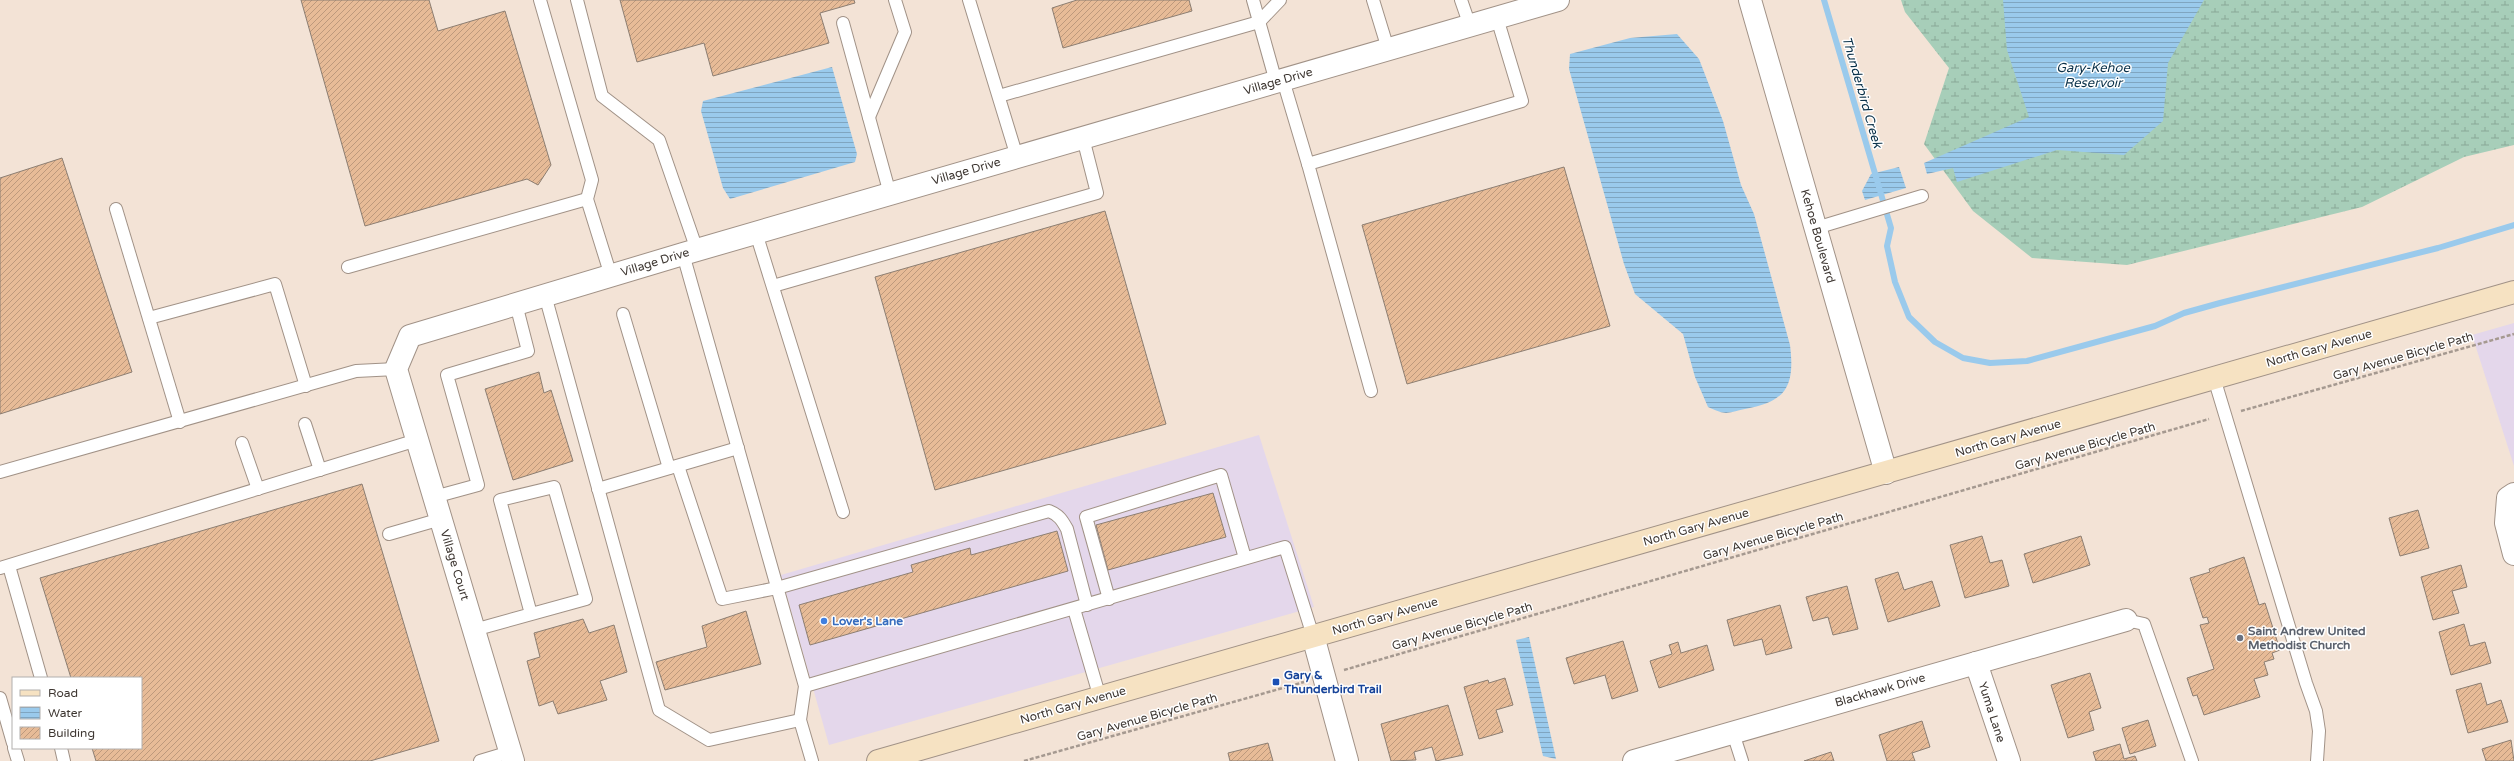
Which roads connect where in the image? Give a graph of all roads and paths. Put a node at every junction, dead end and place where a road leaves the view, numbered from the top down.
1 (540, 0) edge
2 (577, 0) edge
3 (895, 0) edge
4 (969, 0) edge
5 (1253, 0) edge
6 (1280, 0) edge
7 (1374, 0) edge
8 (1461, 0) edge
9 (1750, 0) edge
10 (1547, 2) edge
11 (1497, 18) junction
12 (1259, 22) junction
13 (843, 23) dead end
14 (1470, 26) junction
15 (1388, 49) junction
16 (1280, 81) junction
17 (999, 96) junction
18 (869, 117) junction
19 (1083, 138) junction
20 (1017, 157) junction
21 (1308, 164) junction
22 (890, 194) junction
23 (1922, 196) dead end
24 (587, 198) junction
25 (116, 209) dead end
26 (1816, 228) junction
27 (756, 233) junction
28 (690, 252) junction
29 (348, 267) dead end
30 (611, 276) junction
31 (773, 286) junction
32 (2514, 292) edge
33 (545, 295) junction
34 (516, 304) junction
35 (623, 314) dead end
36 (149, 318) junction
37 (2514, 334) edge
38 (396, 369) junction
39 (2214, 378) junction
40 (306, 386) junction
41 (1371, 391) dead end
42 (2252, 408) dead end
43 (180, 422) junction
44 (2199, 422) dead end
45 (305, 424) dead end
46 (417, 440) junction
47 (242, 443) dead end
48 (738, 448) junction
49 (674, 467) junction
50 (320, 470) junction
51 (0, 472) edge
52 (1886, 473) junction
53 (258, 489) junction
54 (598, 489) junction
55 (2514, 494) edge
56 (434, 496) junction
57 (843, 512) dead end
58 (441, 519) junction
59 (389, 534) dead end
60 (2514, 554) edge
61 (1245, 558) junction
62 (4, 567) edge
63 (777, 588) junction
64 (1109, 598) junction
65 (1087, 605) junction
66 (1074, 609) junction
67 (532, 614) junction
68 (2126, 620) joint
69 (474, 630) junction
70 (1313, 636) junction
71 (1976, 663) junction
72 (1353, 667) dead end
73 (41, 677) edge
74 (1298, 684) dead end
75 (805, 686) junction
76 (0, 698) edge
77 (1100, 698) junction
78 (800, 720) junction
79 (1733, 733) junction
80 (12, 740) edge
81 (14, 749) edge
82 (61, 749) edge
83 (1678, 755) edge
84 (512, 757) edge
85 (18, 761) edge
86 (64, 761) edge
87 (480, 761) edge
88 (812, 761) edge
89 (878, 761) edge
90 (1024, 761) edge
91 (1347, 761) edge
92 (1634, 761) edge
93 (1742, 761) edge
94 (2009, 761) edge
95 (2192, 761) edge
96 (2317, 761) edge

1 - 24 lane
2 - 28 lane
3 - 18 lane
4 - 17 lane
5 - 12 lane
6 - 12 lane
7 - 15 lane
8 - 14 lane
9 - 26 street, Kehoe Boulevard
10 - 11 street, Village Drive
11 - 14 street, Village Drive
11 - 21 lane
12 - 16 lane
12 - 17 lane
13 - 18 lane
14 - 15 street, Village Drive
15 - 16 street, Village Drive
16 - 19 street, Village Drive
16 - 21 lane
17 - 20 lane
18 - 22 lane
19 - 20 street, Village Drive
19 - 31 lane
20 - 22 street, Village Drive
21 - 41 lane
22 - 27 street, Village Drive
23 - 26 lane
24 - 29 lane
24 - 30 lane
25 - 36 lane
26 - 52 street, Kehoe Boulevard
27 - 28 street, Village Drive
27 - 31 lane
28 - 30 street, Village Drive
28 - 48 lane
30 - 33 street, Village Drive
31 - 57 lane
32 - 39 street, North Gary Avenue
33 - 34 street, Village Drive
33 - 54 lane
34 - 38 street, Village Drive
34 - 56 lane
35 - 49 lane
36 - 40 lane
36 - 43 lane
37 - 42 path, Gary Avenue Bicycle Path
38 - 40 lane
38 - 46 street, Village Court
39 - 52 street, North Gary Avenue
39 - 96 lane
40 - 43 lane
43 - 51 lane
44 - 72 path, Gary Avenue Bicycle Path
45 - 50 lane
46 - 50 lane
46 - 56 street, Village Court
47 - 53 lane
48 - 49 lane
48 - 63 lane
49 - 54 lane
49 - 63 lane
50 - 53 lane
52 - 70 street, North Gary Avenue
53 - 62 lane
54 - 78 lane
55 - 60 street
56 - 58 street, Village Court
58 - 59 lane
58 - 69 street, Village Court
61 - 64 lane
61 - 64 lane
61 - 70 lane
62 - 73 lane
63 - 65 lane
63 - 75 lane
64 - 65 lane
65 - 66 lane
66 - 75 lane
66 - 77 lane
67 - 67 lane
67 - 69 lane
68 - 71 street, Blackhawk Drive
68 - 95 lane
69 - 84 street, Village Court
70 - 77 street, North Gary Avenue
70 - 91 street
71 - 79 street, Blackhawk Drive
71 - 94 street, Yuma Lane
74 - 90 path, Gary Avenue Bicycle Path
75 - 78 lane
76 - 80 lane
77 - 89 street, North Gary Avenue
78 - 88 lane
79 - 83 street, Blackhawk Drive
79 - 93 lane
81 - 85 lane
82 - 86 lane
83 - 92 street, Blackhawk Drive
84 - 87 lane

